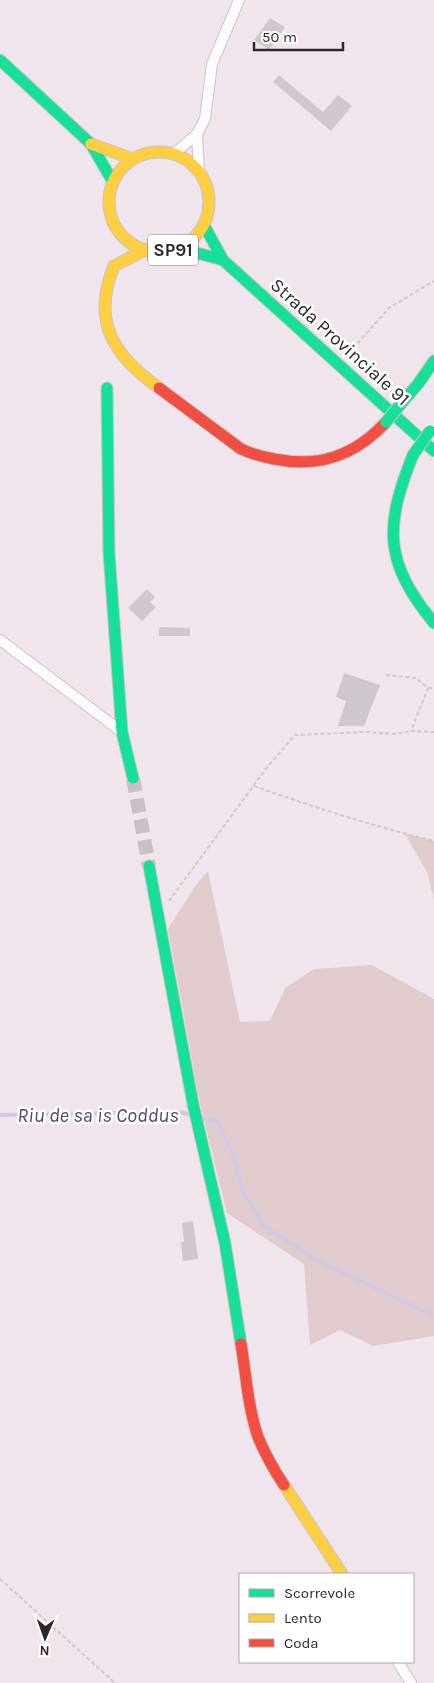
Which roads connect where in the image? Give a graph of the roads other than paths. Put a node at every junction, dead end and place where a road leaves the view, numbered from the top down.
1 (239, 0) edge
2 (0, 60) edge
3 (197, 134) junction
4 (91, 144) junction
5 (174, 154) junction
6 (133, 159) junction
7 (199, 172) junction
8 (114, 182) junction
9 (204, 225) junction
10 (179, 248) junction
11 (146, 250) junction
12 (223, 260) junction
13 (434, 361) edge
14 (107, 388) dead end
15 (432, 427) edge
16 (434, 451) edge
17 (434, 623) edge
18 (0, 640) edge
19 (122, 732) junction
20 (132, 778) tunnel mouth
21 (149, 866) tunnel mouth
22 (341, 1573) edge
23 (399, 1663) edge
24 (412, 1683) edge

1 - 3 street
2 - 4 main road
3 - 5 street
3 - 7 street
4 - 6 main road
4 - 8 main road
5 - 6 main road
5 - 7 main road, SP91
6 - 8 main road, SP91
7 - 9 main road, SP91
8 - 11 main road, SP91
9 - 10 main road, SP91
9 - 12 main road, Strada Provinciale 91 / SP91
10 - 11 main road, SP91
10 - 12 main road, Strada Provinciale 91 / SP91
11 - 13 main road, bridge
12 - 16 main road, Strada Provinciale 91 / SP91
14 - 19 main road
15 - 17 main road, bridge
18 - 19 street
19 - 20 main road
21 - 22 main road
23 - 24 street

